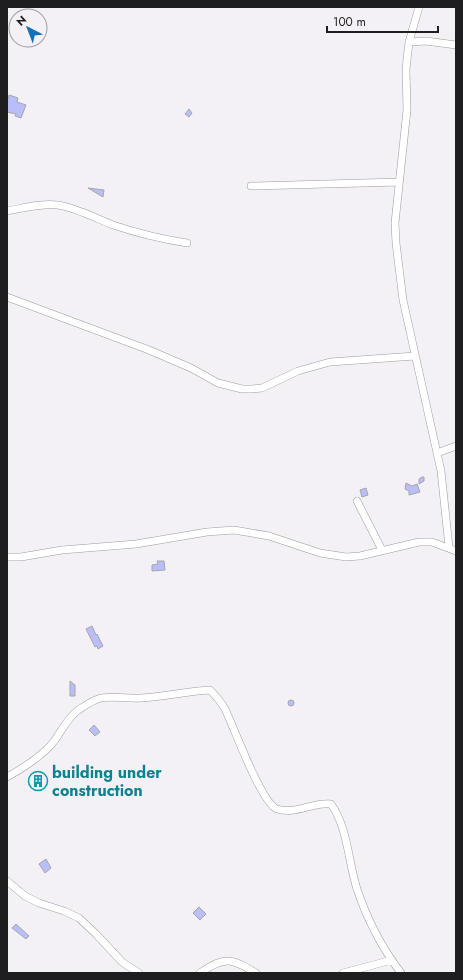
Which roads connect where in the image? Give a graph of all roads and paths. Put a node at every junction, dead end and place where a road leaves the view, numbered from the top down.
1 (419, 7) edge
2 (409, 42) junction
3 (456, 45) edge
4 (399, 182) junction
5 (252, 186) dead end
6 (7, 211) edge
7 (186, 243) dead end
8 (7, 297) edge
9 (415, 356) junction
10 (456, 446) edge
11 (437, 453) junction
12 (357, 501) dead end
13 (453, 549) edge
14 (382, 550) junction
15 (7, 557) edge
16 (7, 777) edge
17 (7, 881) edge
18 (392, 960) junction
19 (139, 973) edge
20 (200, 973) edge
21 (256, 973) edge
22 (343, 973) edge
23 (401, 973) edge

1 - 2 street
2 - 3 street
2 - 4 street
4 - 5 street
4 - 9 street
6 - 7 street
8 - 9 street
9 - 11 street
10 - 11 street
11 - 13 street
12 - 14 street
13 - 14 street
14 - 15 street
16 - 18 street
17 - 19 street
18 - 22 street
18 - 23 street
20 - 21 street

